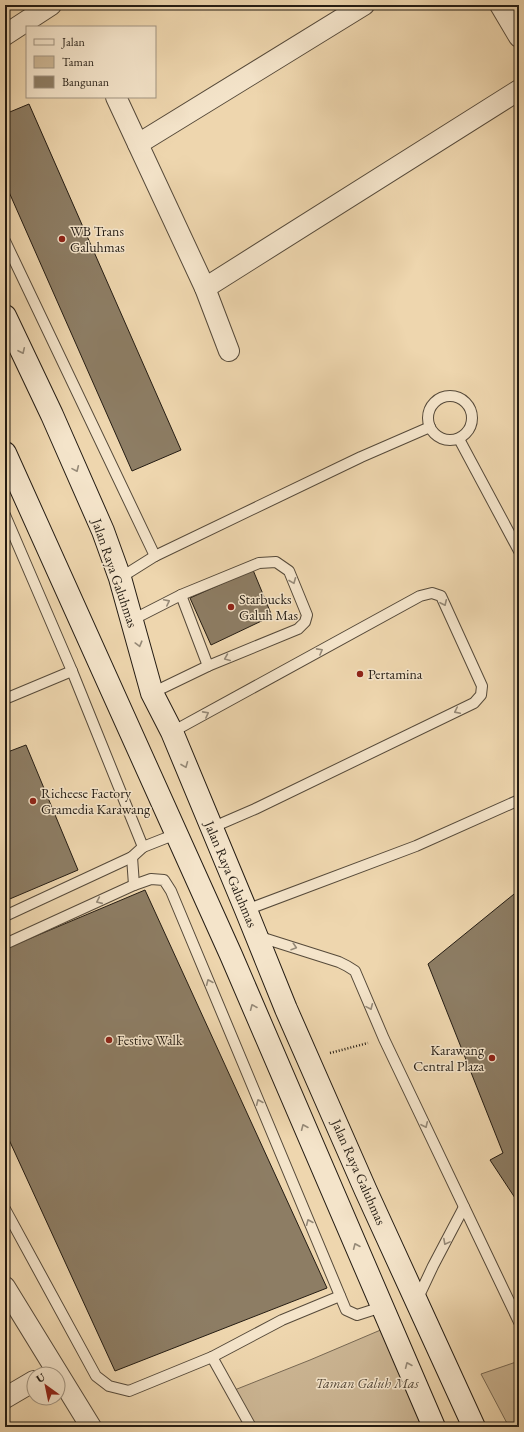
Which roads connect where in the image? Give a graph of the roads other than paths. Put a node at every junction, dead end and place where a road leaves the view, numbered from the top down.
1 (51, 5) edge
2 (364, 5) edge
3 (500, 5) edge
4 (5, 35) edge
5 (519, 37) edge
6 (519, 90) edge
7 (116, 98) edge
8 (138, 144) junction
9 (5, 241) edge
10 (205, 288) junction
11 (5, 316) edge
12 (229, 351) dead end
13 (430, 427) junction
14 (459, 439) junction
15 (5, 453) edge
16 (5, 515) edge
17 (519, 551) edge
18 (155, 556) junction
19 (120, 578) junction
20 (181, 595) junction
21 (132, 620) junction
22 (208, 666) junction
23 (72, 671) junction
24 (152, 693) junction
25 (5, 699) edge
26 (172, 732) junction
27 (519, 800) edge
28 (211, 828) junction
29 (176, 834) junction
30 (143, 847) junction
31 (132, 857) junction
32 (134, 885) junction
33 (246, 910) junction
34 (5, 916) edge
35 (257, 936) junction
36 (5, 944) edge
37 (464, 1207) junction
38 (5, 1209) edge
39 (5, 1287) edge
40 (340, 1296) junction
41 (417, 1300) junction
42 (382, 1307) junction
43 (519, 1322) edge
44 (212, 1357) junction
45 (48, 1366) edge
46 (26, 1386) edge
47 (66, 1393) edge
48 (5, 1398) edge
49 (91, 1427) edge
50 (251, 1427) edge
51 (434, 1427) edge
52 (474, 1427) edge

1 - 4 street
2 - 8 street
3 - 5 street
6 - 10 street
7 - 8 street
8 - 10 street
9 - 18 lane
10 - 12 street
11 -> 19 main road, Jalan Raya Galuhmas
13 - 14 lane
13 - 14 lane
13 - 18 lane
14 - 17 lane
15 - 29 main road
16 - 23 lane
18 - 19 lane
19 - 21 main road, Jalan Raya Galuhmas
21 -> 20 lane
20 - 22 lane
20 -> 22 lane
21 -> 24 main road, Jalan Raya Galuhmas
22 - 24 lane
23 - 25 lane
23 - 30 lane
24 - 26 main road, Jalan Raya Galuhmas
26 -> 28 main road, Jalan Raya Galuhmas
26 -> 28 lane
27 - 33 lane
28 - 33 main road, Jalan Raya Galuhmas
29 - 30 lane
42 -> 29 main road
30 - 31 lane
31 - 32 lane
31 - 34 lane
32 -> 36 lane
40 -> 32 lane
33 - 35 main road, Jalan Raya Galuhmas
35 -> 37 lane
35 - 41 main road, Jalan Raya Galuhmas
37 -> 41 lane
37 - 43 lane
38 - 44 lane
39 - 45 street
40 - 42 lane
40 - 44 lane
41 - 52 main road, Jalan Raya Galuhmas
51 -> 42 main road
44 - 50 lane
46 - 48 street
47 - 49 street

